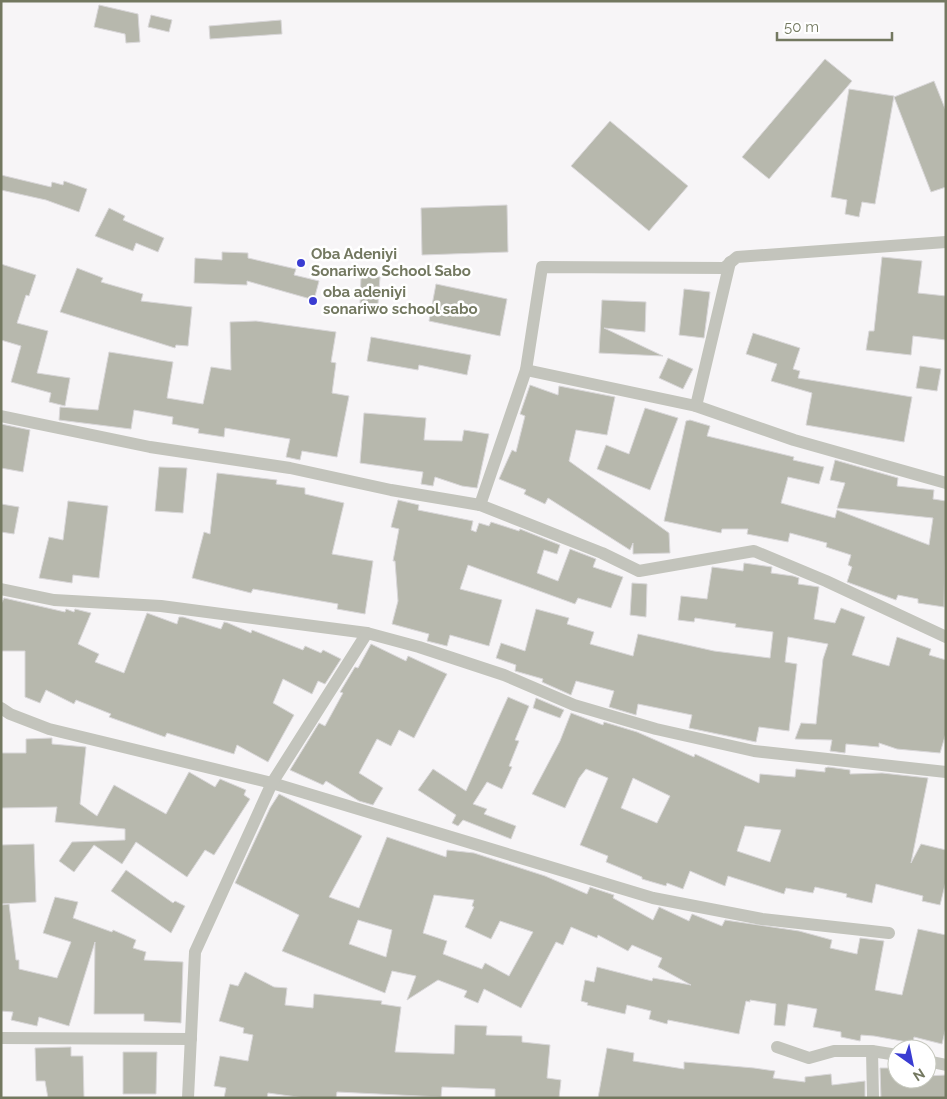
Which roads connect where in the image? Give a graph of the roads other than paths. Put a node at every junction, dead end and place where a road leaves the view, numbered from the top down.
1 (946, 242) edge
2 (730, 262) junction
3 (526, 370) junction
4 (696, 406) junction
5 (1, 416) edge
6 (946, 483) edge
7 (480, 505) junction
8 (1, 589) edge
9 (367, 633) junction
10 (946, 637) edge
11 (1, 708) edge
12 (946, 772) edge
13 (272, 783) junction
14 (889, 933) dead end
15 (1, 1038) edge
16 (191, 1039) junction
17 (777, 1047) dead end
18 (872, 1051) junction
19 (887, 1053) edge
20 (188, 1098) edge
21 (873, 1098) edge

1 - 2 street
2 - 3 street
2 - 4 street
3 - 4 street
3 - 7 street
4 - 6 street
5 - 7 street
7 - 10 street
8 - 9 street
9 - 12 street
9 - 13 street
11 - 13 street
13 - 14 street
13 - 16 street
15 - 16 street
16 - 20 street
17 - 18 street
18 - 19 street
18 - 21 street

